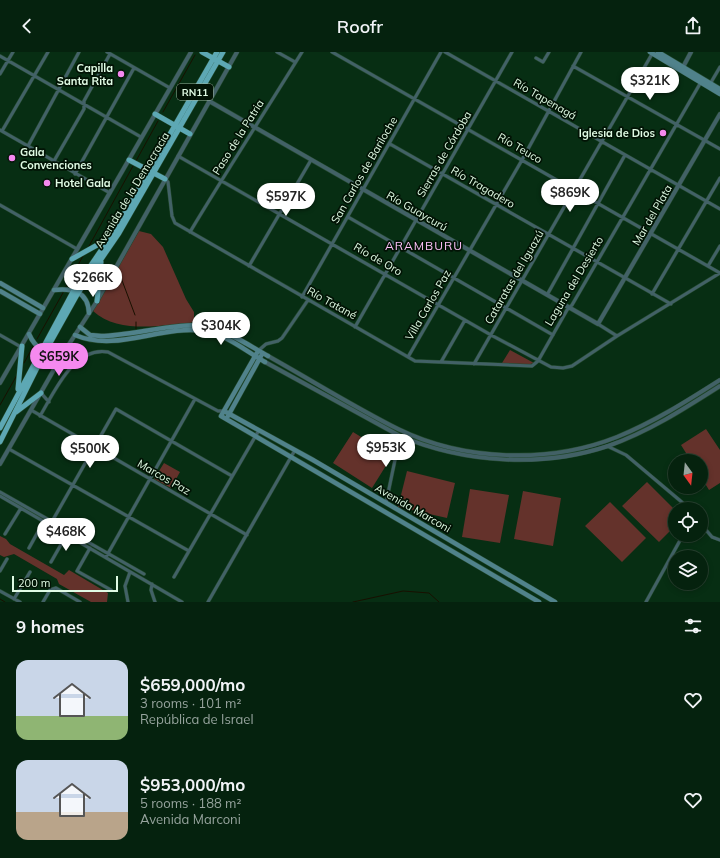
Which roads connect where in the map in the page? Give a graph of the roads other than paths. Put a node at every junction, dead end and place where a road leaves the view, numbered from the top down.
1 (13, 52) edge
2 (48, 52) edge
3 (79, 52) edge
4 (191, 52) edge
5 (202, 52) edge
6 (217, 52) edge
7 (223, 52) edge
8 (237, 52) edge
9 (277, 52) edge
10 (302, 52) edge
11 (332, 52) edge
12 (441, 52) edge
13 (445, 52) edge
14 (512, 52) edge
15 (549, 52) edge
16 (581, 52) edge
17 (691, 52) edge
18 (109, 53) edge
19 (653, 53) edge
20 (0, 56) edge
21 (536, 58) dead end
22 (216, 59) junction
23 (8, 61) junction
24 (295, 62) junction
25 (573, 66) junction
26 (228, 67) junction
27 (720, 67) edge
28 (134, 68) junction
29 (682, 69) junction
30 (0, 74) edge
31 (34, 76) junction
32 (496, 81) junction
33 (701, 82) junction
34 (710, 85) junction
35 (170, 88) junction
36 (720, 89) edge
37 (58, 90) junction
38 (720, 94) edge
39 (627, 96) junction
40 (415, 98) junction
41 (209, 100) junction
42 (84, 105) junction
43 (548, 111) junction
44 (155, 114) junction
45 (720, 114) edge
46 (106, 117) junction
47 (676, 124) junction
48 (178, 126) junction
49 (256, 128) junction
50 (469, 129) junction
51 (1, 131) edge
52 (190, 134) junction
53 (141, 137) junction
54 (704, 140) junction
55 (602, 141) junction
56 (390, 144) junction
57 (28, 146) junction
58 (720, 149) edge
59 (626, 155) junction
60 (178, 156) junction
61 (129, 160) junction
62 (311, 160) junction
63 (522, 160) junction
64 (54, 161) junction
65 (650, 169) junction
66 (151, 172) junction
67 (75, 174) junction
68 (442, 174) junction
69 (720, 178) edge
70 (165, 179) junction
71 (221, 180) junction
72 (679, 185) junction
73 (364, 190) junction
74 (574, 190) junction
75 (110, 193) junction
76 (706, 201) junction
77 (598, 203) junction
78 (495, 204) junction
79 (0, 205) edge
80 (720, 209) edge
81 (279, 214) junction
82 (623, 217) junction
83 (348, 218) junction
84 (416, 220) junction
85 (190, 232) junction
86 (652, 233) junction
87 (549, 234) junction
88 (109, 238) junction
89 (332, 244) junction
90 (720, 246) edge
91 (401, 248) junction
92 (573, 248) junction
93 (77, 249) junction
94 (469, 250) junction
95 (679, 250) junction
96 (72, 259) junction
97 (101, 261) junction
98 (597, 262) junction
99 (249, 266) junction
100 (708, 266) junction
101 (720, 273) edge
102 (385, 274) junction
103 (454, 278) junction
104 (625, 279) junction
105 (523, 280) junction
106 (0, 283) edge
107 (54, 290) junction
108 (0, 291) edge
109 (76, 291) junction
110 (547, 294) junction
111 (652, 294) junction
112 (302, 297) junction
113 (308, 300) junction
114 (97, 301) junction
115 (438, 304) junction
116 (671, 304) junction
117 (43, 308) junction
118 (507, 308) junction
119 (569, 308) junction
120 (89, 313) junction
121 (40, 314) junction
122 (465, 320) junction
123 (598, 324) junction
124 (80, 327) junction
125 (355, 327) junction
126 (29, 334) junction
127 (0, 335) edge
128 (75, 335) junction
129 (491, 335) junction
130 (553, 335) junction
131 (617, 336) junction
132 (21, 347) junction
133 (43, 351) junction
134 (64, 352) junction
135 (260, 352) junction
136 (255, 356) junction
137 (268, 356) joint
138 (408, 357) junction
139 (260, 359) junction
140 (538, 361) junction
141 (265, 362) joint
142 (441, 362) junction
143 (474, 364) junction
144 (536, 365) joint
145 (1, 380) edge
146 (720, 380) edge
147 (720, 386) edge
148 (18, 393) junction
149 (41, 393) junction
150 (194, 399) junction
151 (49, 402) junction
152 (31, 410) junction
153 (218, 411) junction
154 (224, 411) junction
155 (14, 414) junction
156 (230, 414) junction
157 (40, 416) junction
158 (221, 416) junction
159 (226, 419) junction
160 (0, 428) edge
161 (259, 430) junction
162 (255, 436) junction
163 (400, 436) junction
164 (171, 440) junction
165 (0, 442) edge
166 (94, 446) junction
167 (607, 446) junction
168 (9, 449) junction
169 (295, 450) junction
170 (292, 456) junction
171 (1, 459) edge
172 (0, 464) edge
173 (232, 476) junction
174 (149, 479) junction
175 (73, 485) junction
176 (0, 492) edge
177 (0, 496) edge
178 (682, 502) edge
179 (386, 503) junction
180 (21, 508) junction
181 (382, 510) junction
182 (210, 514) junction
183 (128, 516) junction
184 (44, 521) junction
185 (51, 523) junction
186 (708, 532) edge
187 (5, 534) dead end
188 (67, 534) junction
189 (247, 535) junction
190 (720, 540) edge
191 (679, 542) edge
192 (29, 548) dead end
193 (90, 548) junction
194 (189, 551) junction
195 (107, 555) junction
196 (7, 559) dead end
197 (51, 562) dead end
198 (0, 571) edge
199 (30, 572) dead end
200 (130, 572) junction
201 (506, 572) junction
202 (144, 574) dead end
203 (174, 577) dead end
204 (502, 580) junction
205 (152, 584) junction
206 (111, 590) dead end
207 (0, 591) edge
208 (14, 599) junction
209 (548, 600) edge
210 (20, 602) edge
211 (43, 602) edge
212 (80, 602) edge
213 (128, 602) edge
214 (155, 602) edge
215 (182, 602) edge
216 (208, 602) edge
217 (539, 602) edge
218 (555, 602) edge
219 (646, 602) edge

1 - 23 street
2 - 31 street
3 - 37 street
4 - 35 street, Avenida de la Democracia
5 - 22 highway
6 - 22 highway, Avenida de la Democracia / RN11
7 - 22 highway, Avenida de la Democracia / RN11
8 - 26 street
9 - 24 street
10 - 24 street, Paso de la Patria
11 - 40 street, Río Teuco
12 - 40 street, San Carlos de Bariloche
13 - 32 street, Río Tapenagá
14 - 32 street, Sierras de Córdoba
15 - 21 street
16 - 25 street, Villa Carlos Paz
17 - 29 street
18 - 28 street
18 - 42 street
19 - 29 main road
19 - 39 street, Cataratas del Iguazú
20 - 23 street
22 - 26 highway
22 - 48 highway, Avenida de la Democracia / RN11
23 - 30 street
23 - 31 street
24 - 49 street, Paso de la Patria
25 - 39 street
25 - 43 street, Villa Carlos Paz
26 - 41 street
27 - 34 street
28 - 35 street
28 - 46 street
29 - 33 main road
29 - 34 main road
31 - 37 street
31 - 51 street
32 - 43 street, Río Tapenagá
32 - 50 street, Sierras de Córdoba
33 - 34 main road
33 - 47 street, Laguna del Desierto
34 - 36 main road
34 - 38 main road
35 - 44 street, Avenida de la Democracia
37 - 42 street
37 - 57 street
39 - 47 street
39 - 55 street, Cataratas del Iguazú
40 - 50 street, Río Teuco
40 - 56 street, San Carlos de Bariloche
41 - 49 street, Río Guaycurú
41 - 52 street
42 - 46 street
42 - 64 street
43 - 55 street, Río Tapenagá
43 - 63 street, Villa Carlos Paz
44 - 48 highway
44 - 53 street, Avenida de la Democracia
45 - 54 street, Mar del Plata
46 - 53 street
46 - 67 street
47 - 54 street
47 - 65 street, Laguna del Desierto
48 - 52 highway
48 - 66 highway, Avenida de la Democracia / RN11
49 - 62 street, Río Guaycurú
49 - 71 street, Paso de la Patria
50 - 63 street, Río Teuco
50 - 68 street, Sierras de Córdoba
51 - 57 street
52 - 60 street
53 - 61 street, Avenida de la Democracia
54 - 58 street
54 - 72 street, Mar del Plata
55 - 59 street, Río Tapenagá
55 - 74 street, Cataratas del Iguazú
56 - 68 street, Río Tragadero
56 - 73 street, San Carlos de Bariloche
57 - 64 street
59 - 65 street, Río Tapenagá
59 - 77 street
60 - 70 street
60 - 71 street, Río de Oro
61 - 66 highway
61 - 75 street, Avenida de la Democracia
62 - 73 street, Río Guaycurú
62 - 81 street
63 - 74 street, Río Teuco
63 - 78 street, Villa Carlos Paz
64 - 67 street
65 - 72 street, Río Tapenagá
65 - 82 street, Laguna del Desierto
66 - 70 highway
66 - 88 highway, Avenida de la Democracia / RN11
66 - 97 highway, Avenida de la Democracia / RN11
67 - 75 street
68 - 78 street, Río Tragadero
68 - 84 street, Sierras de Córdoba
69 - 76 street
70 - 85 street, Río Tatané
70 - 114 street
71 - 81 street, Río de Oro
71 - 85 street, Paso de la Patria
72 - 76 street, Río Tapenagá
72 - 86 street, Mar del Plata
73 - 83 street, San Carlos de Bariloche
73 - 84 street, Río Guaycurú
74 - 77 street, Río Teuco
74 - 87 street, Cataratas del Iguazú
75 - 93 street, Avenida de la Democracia
76 - 80 street, Río Tapenagá
76 - 95 street
77 - 82 street, Río Teuco
77 - 92 street
78 - 87 street, Río Tragadero
78 - 94 street, Villa Carlos Paz
79 - 93 street
81 - 89 street, Río de Oro
81 - 99 street
82 - 86 street, Río Teuco
82 - 98 street, Laguna del Desierto
83 - 89 street, San Carlos de Bariloche
83 - 91 street
84 - 91 street, Sierras de Córdoba
84 - 94 street, Río Guaycurú
85 - 99 street, Río Tatané
86 - 95 street, Río Teuco
86 - 104 street, Mar del Plata
87 - 92 street, Río Tragadero
87 - 105 street, Cataratas del Iguazú
88 - 96 highway
88 - 109 highway, Avenida de la Democracia / RN11
89 - 102 street, Río de Oro
89 - 112 street, San Carlos de Bariloche
90 - 100 street
91 - 102 street, Sierras de Córdoba
91 - 103 street
92 - 98 street, Río Tragadero
92 - 110 street
93 - 96 street, Avenida de la Democracia
94 - 103 street, Villa Carlos Paz
94 - 105 street, Río Guaycurú
95 - 100 street, Río Teuco
95 - 111 street
96 - 107 street, Avenida de la Democracia
97 - 109 highway, Avenida de la Democracia / RN11
97 - 114 highway
98 - 104 street, Río Tragadero
98 - 119 street, Laguna del Desierto
99 - 112 street, Río Tatané
100 - 101 street, Río Teuco
101 - 116 street
102 - 115 street, Río de Oro
102 - 125 street, Sierras de Córdoba
103 - 115 street, Villa Carlos Paz
103 - 118 street
104 - 111 street, Río Tragadero
104 - 123 street, Mar del Plata
105 - 110 street, Río Guaycurú
105 - 118 street, Cataratas del Iguazú
106 - 117 main road
107 - 109 main road
107 - 117 street, Avenida de la Democracia
108 - 121 main road
109 - 120 main road
109 - 133 highway, Avenida de la Democracia / RN11
110 - 119 street, Río Guaycurú
111 - 116 street, Río Tragadero
112 - 113 street, Río Tatané
113 - 125 street, Río Tatané
113 - 135 street
114 - 120 street
115 - 122 street, Río de Oro
115 - 138 street, Villa Carlos Paz
116 - 131 street
117 - 121 street, Avenida de la Democracia
118 - 129 street, Cataratas del Iguazú
118 - 130 street
119 - 123 street, Río Guaycurú
119 - 130 street, Laguna del Desierto
120 - 124 street
121 - 126 street, Avenida de la Democracia
122 - 129 street, Río de Oro
122 - 142 street
123 - 131 street, Río Guaycurú
124 - 128 street
124 - 135 main road
125 - 138 street, Río Tatané
126 - 132 street, Avenida de la Democracia
126 - 133 main road
127 - 132 street
128 - 134 street
128 - 136 main road
129 - 140 street, Río de Oro
129 - 143 street, Cataratas del Iguazú
130 - 140 street, Laguna del Desierto
131 - 140 street, Río de Oro
132 - 145 street, Avenida de la Democracia
132 - 148 highway
133 - 134 main road
133 - 148 highway, Avenida de la Democracia / RN11
133 - 155 highway, Avenida de la Democracia / RN11
134 - 149 street
135 - 136 main road
135 - 137 main road
135 - 139 main road
136 - 139 main road
136 - 154 main road
137 - 146 street
138 - 142 street, Río Tatané
139 - 141 main road
139 - 156 main road
140 - 144 street, Laguna del Desierto
141 - 163 street
142 - 143 street, Río Tatané
143 - 144 street, Río Tatané
147 - 167 street
148 - 160 highway, Avenida de la Democracia / RN11
149 - 151 street
149 - 152 street
149 - 155 highway
150 - 151 street, Avenida Marconi
150 - 153 street, Avenida Marconi
150 - 164 street
151 - 157 street
152 - 157 street, Marcos Paz
152 - 168 street
153 - 154 street, Avenida Marconi
153 - 158 street, Avenida Marconi
154 - 156 main road, Avenida Marconi
154 - 158 main road
155 - 165 highway, Avenida de la Democracia / RN11
156 - 159 main road
156 - 161 main road, Avenida Marconi
157 - 166 street, Marcos Paz
158 - 159 main road, Avenida Marconi
159 - 162 main road, Avenida Marconi
161 - 162 street
161 - 169 main road, Avenida Marconi
162 - 170 main road, Avenida Marconi
162 - 173 street
163 - 167 street
163 - 179 street
164 - 166 street
164 - 173 street
164 - 174 street
166 - 174 street, Marcos Paz
166 - 175 street
167 - 178 street
168 - 171 street
168 - 175 street
169 - 170 street
169 - 179 main road, Avenida Marconi
170 - 181 main road, Avenida Marconi
170 - 189 street
171 - 172 street
173 - 182 street
174 - 182 street, Marcos Paz
174 - 183 street
175 - 183 street
175 - 185 street
176 - 185 street
177 - 180 street
179 - 181 main road
179 - 201 main road, Avenida Marconi
180 - 184 street
180 - 187 street
181 - 204 main road, Avenida Marconi
182 - 189 street, Marcos Paz
182 - 194 street
183 - 194 street
183 - 195 street
184 - 185 street
184 - 192 street
185 - 188 street
185 - 195 street
186 - 190 street
188 - 193 street
188 - 197 street
189 - 216 street
191 - 219 street
193 - 195 street
193 - 206 street
194 - 203 street
195 - 200 street
195 - 202 street
196 - 198 street
199 - 208 street
200 - 205 street
200 - 213 street
201 - 204 main road
201 - 209 main road, Avenida Marconi
204 - 217 main road, Avenida Marconi
205 - 214 street
205 - 215 street
207 - 208 street
208 - 210 street
209 - 218 main road, Avenida Marconi
211 - 212 street

